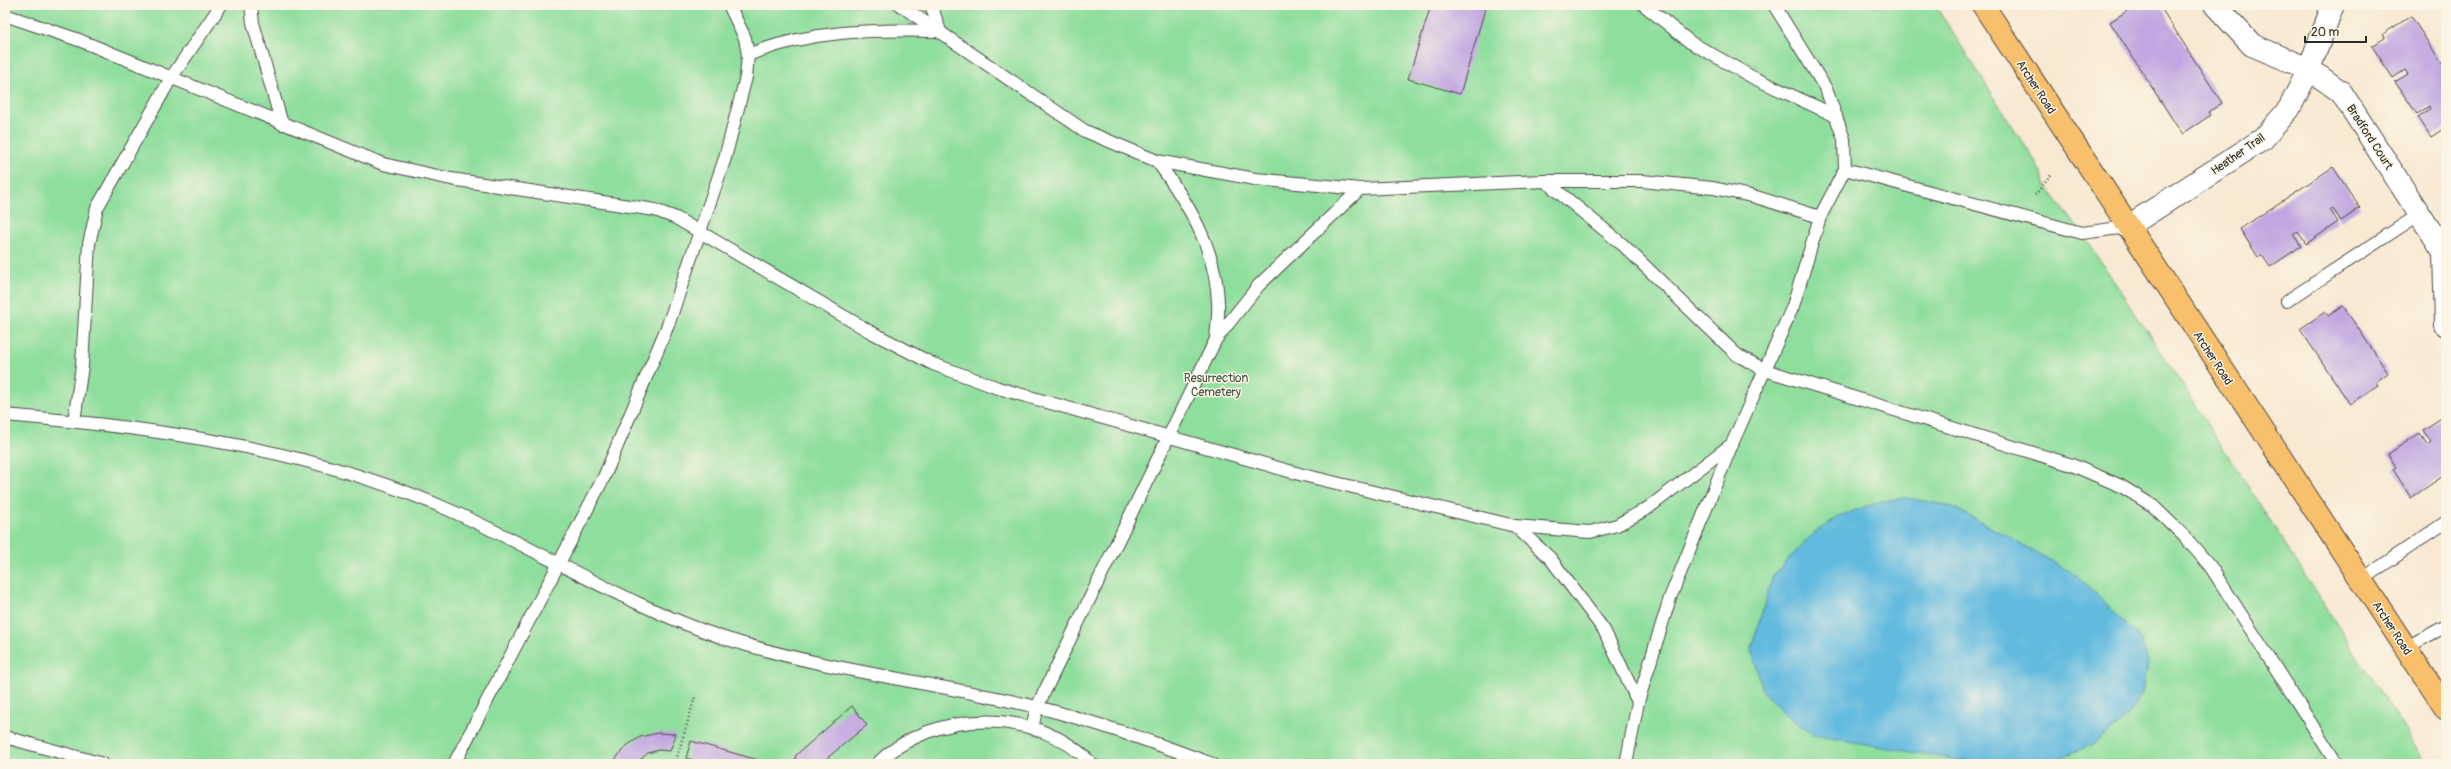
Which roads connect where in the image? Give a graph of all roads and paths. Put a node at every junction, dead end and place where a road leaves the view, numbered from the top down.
1 (221, 5) edge
2 (251, 5) edge
3 (729, 5) edge
4 (900, 5) edge
5 (931, 5) edge
6 (1644, 5) edge
7 (1774, 5) edge
8 (1982, 5) edge
9 (2215, 5) edge
10 (2333, 5) edge
11 (5, 15) edge
12 (940, 30) junction
13 (748, 55) junction
14 (2309, 69) junction
15 (171, 78) junction
16 (1836, 116) junction
17 (282, 124) junction
18 (1157, 161) junction
19 (1845, 170) junction
20 (2052, 174) dead end
21 (1545, 181) junction
22 (1360, 189) junction
23 (2036, 195) dead end
24 (2420, 214) junction
25 (1820, 218) junction
26 (2127, 227) junction
27 (700, 232) junction
28 (2287, 301) dead end
29 (2446, 325) edge
30 (1216, 339) junction
31 (1764, 370) junction
32 (5, 415) edge
33 (74, 420) junction
34 (1169, 437) junction
35 (1732, 444) junction
36 (2446, 522) edge
37 (1515, 526) junction
38 (558, 564) junction
39 (2361, 580) junction
40 (2446, 626) edge
41 (2406, 648) junction
42 (695, 697) dead end
43 (1638, 702) junction
44 (1037, 707) junction
45 (2446, 709) edge
46 (1032, 728) junction
47 (5, 738) edge
48 (885, 761) edge
49 (103, 764) edge
50 (454, 764) edge
51 (675, 764) edge
52 (1092, 764) edge
53 (1212, 764) edge
54 (1626, 764) edge
55 (2337, 764) edge

1 - 15 lane
2 - 17 lane
3 - 13 lane
4 - 12 lane
5 - 12 lane
6 - 16 lane
7 - 16 lane
8 - 26 main road, Archer Road
9 - 14 street, Bradford Court
10 - 14 street, Heather Trail
11 - 15 lane
12 - 13 lane
12 - 18 lane
13 - 27 lane
14 - 24 street, Bradford Court
14 - 26 street, Heather Trail
15 - 17 lane
15 - 33 lane
16 - 19 lane
17 - 27 lane
18 - 22 lane
18 - 30 lane
19 - 25 lane
19 - 26 lane
20 - 23 path
21 - 22 lane
21 - 25 lane
21 - 31 lane
22 - 30 lane
24 - 28 lane
24 - 29 street, Bradford Court
25 - 31 lane
26 - 39 main road, Archer Road
27 - 34 lane
27 - 38 lane
30 - 34 lane
31 - 35 lane
31 - 55 lane
32 - 33 lane
33 - 38 lane
34 - 37 lane
34 - 44 lane
35 - 37 lane
35 - 43 lane
36 - 39 lane
37 - 43 lane
38 - 44 lane
38 - 50 lane
39 - 41 main road, Archer Road
40 - 41 lane
41 - 45 main road, Archer Road
42 - 51 path
43 - 54 lane
44 - 46 lane
44 - 53 lane
46 - 48 lane
46 - 52 lane
47 - 49 lane

